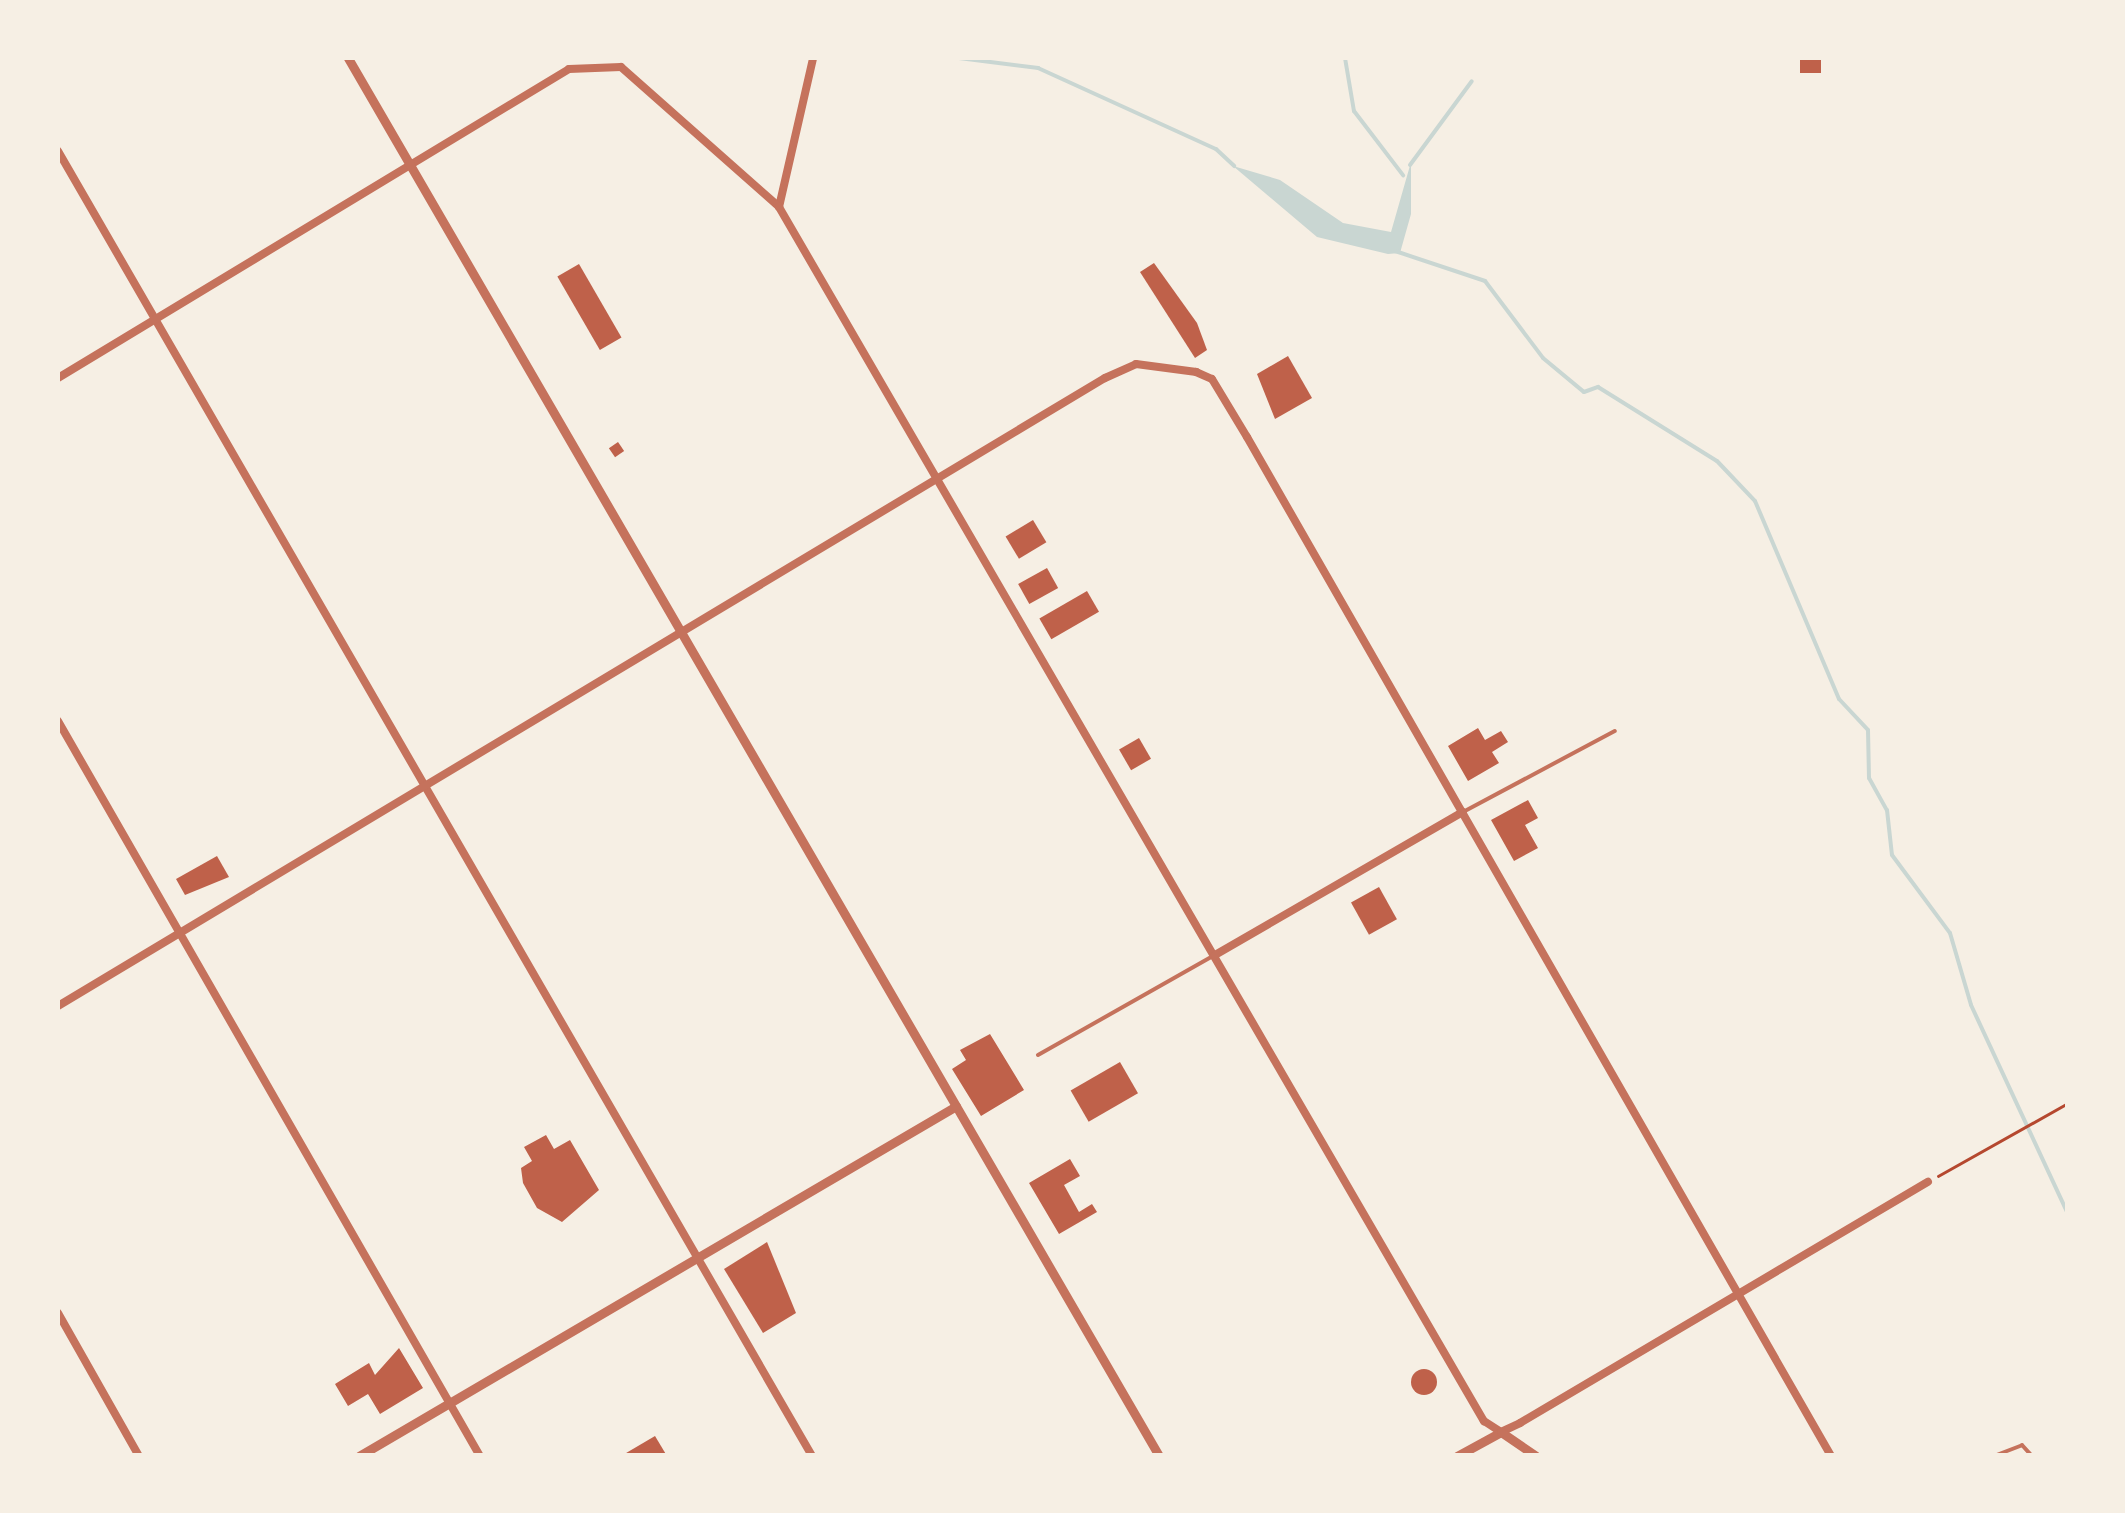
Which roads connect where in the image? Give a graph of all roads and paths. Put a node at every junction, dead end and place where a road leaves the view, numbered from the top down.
1 (348, 58) edge
2 (813, 58) edge
3 (58, 151) edge
4 (410, 165) junction
5 (778, 207) junction
6 (156, 318) junction
7 (58, 378) edge
8 (934, 482) junction
9 (682, 635) junction
10 (58, 721) edge
11 (1616, 732) dead end
12 (426, 788) junction
13 (1463, 812) junction
14 (182, 931) junction
15 (1215, 955) junction
16 (58, 1006) edge
17 (1038, 1056) dead end
18 (2068, 1102) edge
19 (956, 1106) junction
20 (1928, 1182) joint
21 (697, 1258) junction
22 (1741, 1293) junction
23 (58, 1313) edge
24 (451, 1404) junction
25 (1502, 1432) junction
26 (139, 1456) edge
27 (359, 1456) edge
28 (480, 1456) edge
29 (812, 1456) edge
30 (1159, 1456) edge
31 (1457, 1456) edge
32 (1536, 1456) edge
33 (1831, 1456) edge
34 (1994, 1456) edge
35 (2032, 1456) edge

1 - 4 street
2 - 5 street
3 - 6 street
4 - 5 street
4 - 6 street
4 - 9 street
5 - 8 street
6 - 7 street
6 - 12 street
8 - 9 street
8 - 13 street
8 - 15 street
9 - 12 street
9 - 19 street
10 - 14 street
11 - 13 lane
12 - 14 street
12 - 21 street
13 - 15 street
13 - 22 street
14 - 16 street
14 - 24 street
15 - 17 lane
15 - 25 street
18 - 20 path
19 - 21 street
19 - 30 street
20 - 22 street
21 - 24 street
21 - 29 street
22 - 25 street
22 - 33 street
23 - 26 street
24 - 27 street
24 - 28 street
25 - 31 street
25 - 32 street
34 - 35 lane

